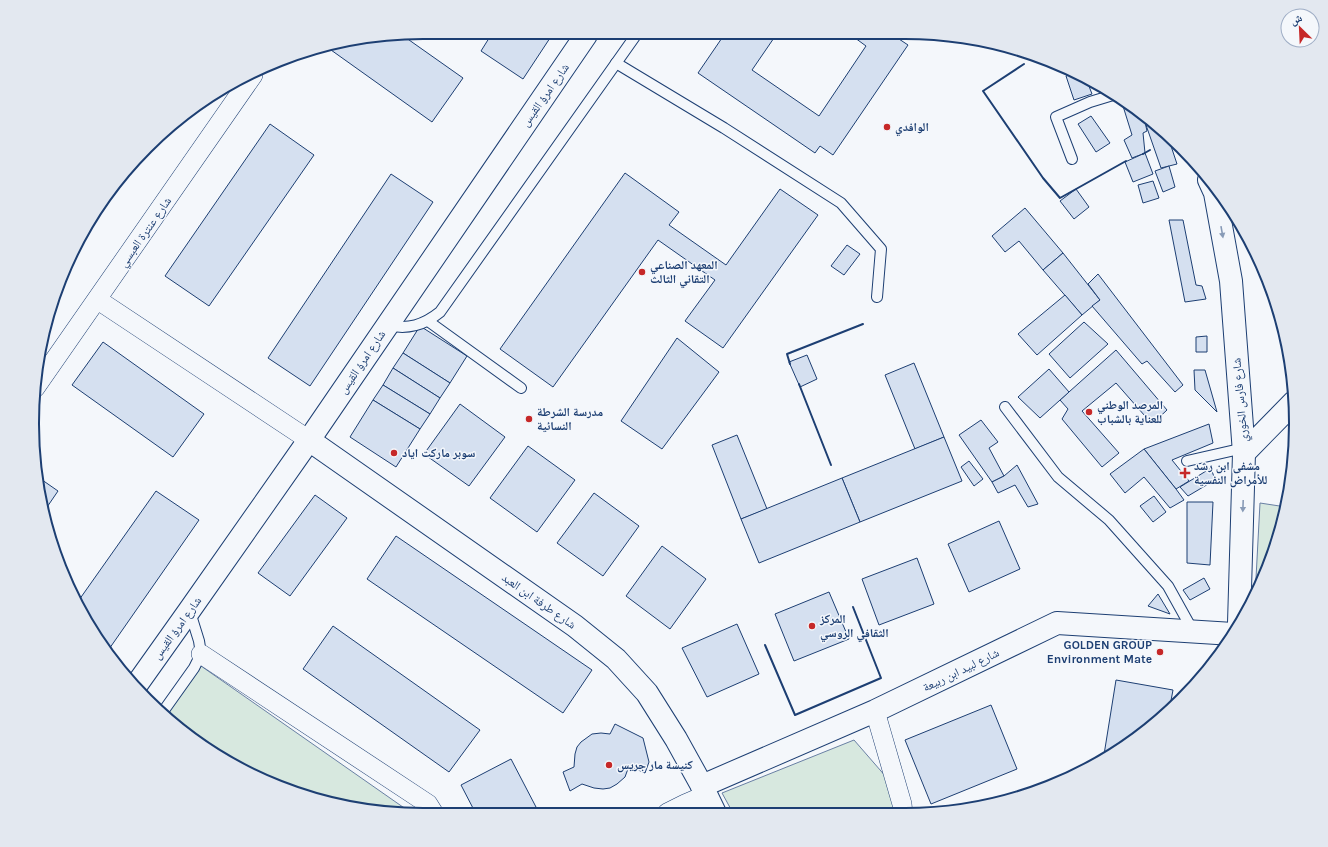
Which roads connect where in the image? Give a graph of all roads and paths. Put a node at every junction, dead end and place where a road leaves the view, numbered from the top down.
1 (583, 39) edge
2 (633, 39) edge
3 (616, 63) junction
4 (249, 81) edge
5 (1106, 97) edge
6 (1072, 159) dead end
7 (1216, 198) edge
8 (877, 297) dead end
9 (98, 300) junction
10 (428, 321) junction
11 (387, 325) junction
12 (42, 379) edge
13 (521, 388) dead end
14 (1005, 406) dead end
15 (1288, 407) edge
16 (309, 440) junction
17 (1244, 450) junction
18 (1187, 461) dead end
19 (190, 612) junction
20 (1239, 612) edge
21 (1193, 631) junction
22 (1226, 633) edge
23 (201, 654) junction
24 (139, 682) edge
25 (165, 708) edge
26 (876, 712) junction
27 (708, 798) edge
28 (430, 808) edge
29 (676, 808) edge
30 (902, 808) edge

1 - 11 street, شارع امرؤ القيس
2 - 3 lane
3 - 8 lane
3 - 10 lane
4 - 9 street, شارع عنترة العبسي
5 - 6 lane
7 -> 17 street, شارع فارس الخوري
9 - 12 street, شارع عنترة العبسي
9 - 16 street
10 - 11 lane
10 - 13 lane
11 - 16 street, شارع امرؤ القيس
14 - 21 lane
15 - 17 street
16 - 19 street, شارع امرؤ القيس
16 - 27 street, شارع طرفة ابن العبد
17 - 18 lane
17 -> 20 street, شارع فارس الخوري
19 - 23 lane
19 - 24 street, شارع امرؤ القيس
21 - 22 street, شارع لبيد ابن ربيعة
21 - 26 street, شارع لبيد ابن ربيعة
23 - 25 lane
23 - 28 street
26 - 27 street, شارع لبيد ابن ربيعة
26 - 30 street
27 - 29 street

